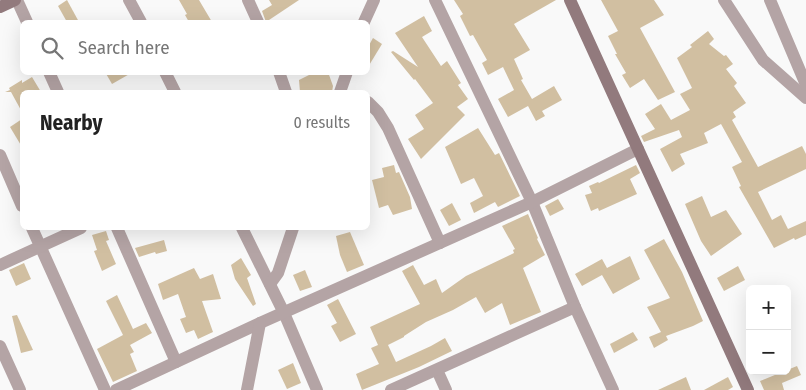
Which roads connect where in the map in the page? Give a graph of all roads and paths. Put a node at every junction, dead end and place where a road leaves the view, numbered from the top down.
1 (16, 0) edge
2 (129, 0) edge
3 (248, 0) edge
4 (374, 0) edge
5 (435, 0) edge
6 (570, 0) edge
7 (724, 0) edge
8 (770, 0) edge
9 (0, 7) edge
10 (26, 20) edge
11 (139, 20) edge
12 (257, 20) edge
13 (365, 20) edge
14 (50, 75) edge
15 (166, 75) edge
16 (280, 75) edge
17 (347, 75) edge
18 (806, 84) edge
19 (57, 90) edge
20 (174, 90) edge
21 (285, 90) edge
22 (345, 90) edge
23 (806, 98) edge
24 (370, 104) edge
25 (638, 149) junction
26 (0, 156) edge
27 (20, 201) edge
28 (532, 202) junction
29 (33, 230) edge
30 (77, 230) edge
31 (118, 230) edge
32 (243, 230) edge
33 (292, 230) edge
34 (440, 243) junction
35 (41, 246) junction
36 (0, 264) edge
37 (270, 284) junction
38 (575, 307) junction
39 (284, 313) junction
40 (260, 323) junction
41 (0, 346) edge
42 (176, 362) junction
43 (437, 370) junction
44 (20, 390) edge
45 (105, 390) edge
46 (116, 390) edge
47 (247, 390) edge
48 (317, 390) edge
49 (392, 390) edge
50 (446, 390) edge
51 (613, 390) edge
52 (748, 390) edge

1 - 9 street
1 - 10 street
2 - 11 street
3 - 12 street
4 - 13 street
5 - 28 street
6 - 25 street
7 - 23 street
8 - 18 street
14 - 19 street
15 - 20 street
16 - 21 street
17 - 22 street
24 - 34 street
25 - 28 street
25 - 52 street
26 - 27 street
28 - 34 street
28 - 38 street
29 - 35 street
30 - 35 street
31 - 42 street
32 - 37 street
33 - 37 street
34 - 39 street
35 - 36 street
35 - 45 street
37 - 39 street
38 - 43 street
38 - 51 street
39 - 40 street
39 - 48 street
40 - 42 street
40 - 47 street
41 - 44 street
42 - 46 street
43 - 49 street
43 - 50 street

